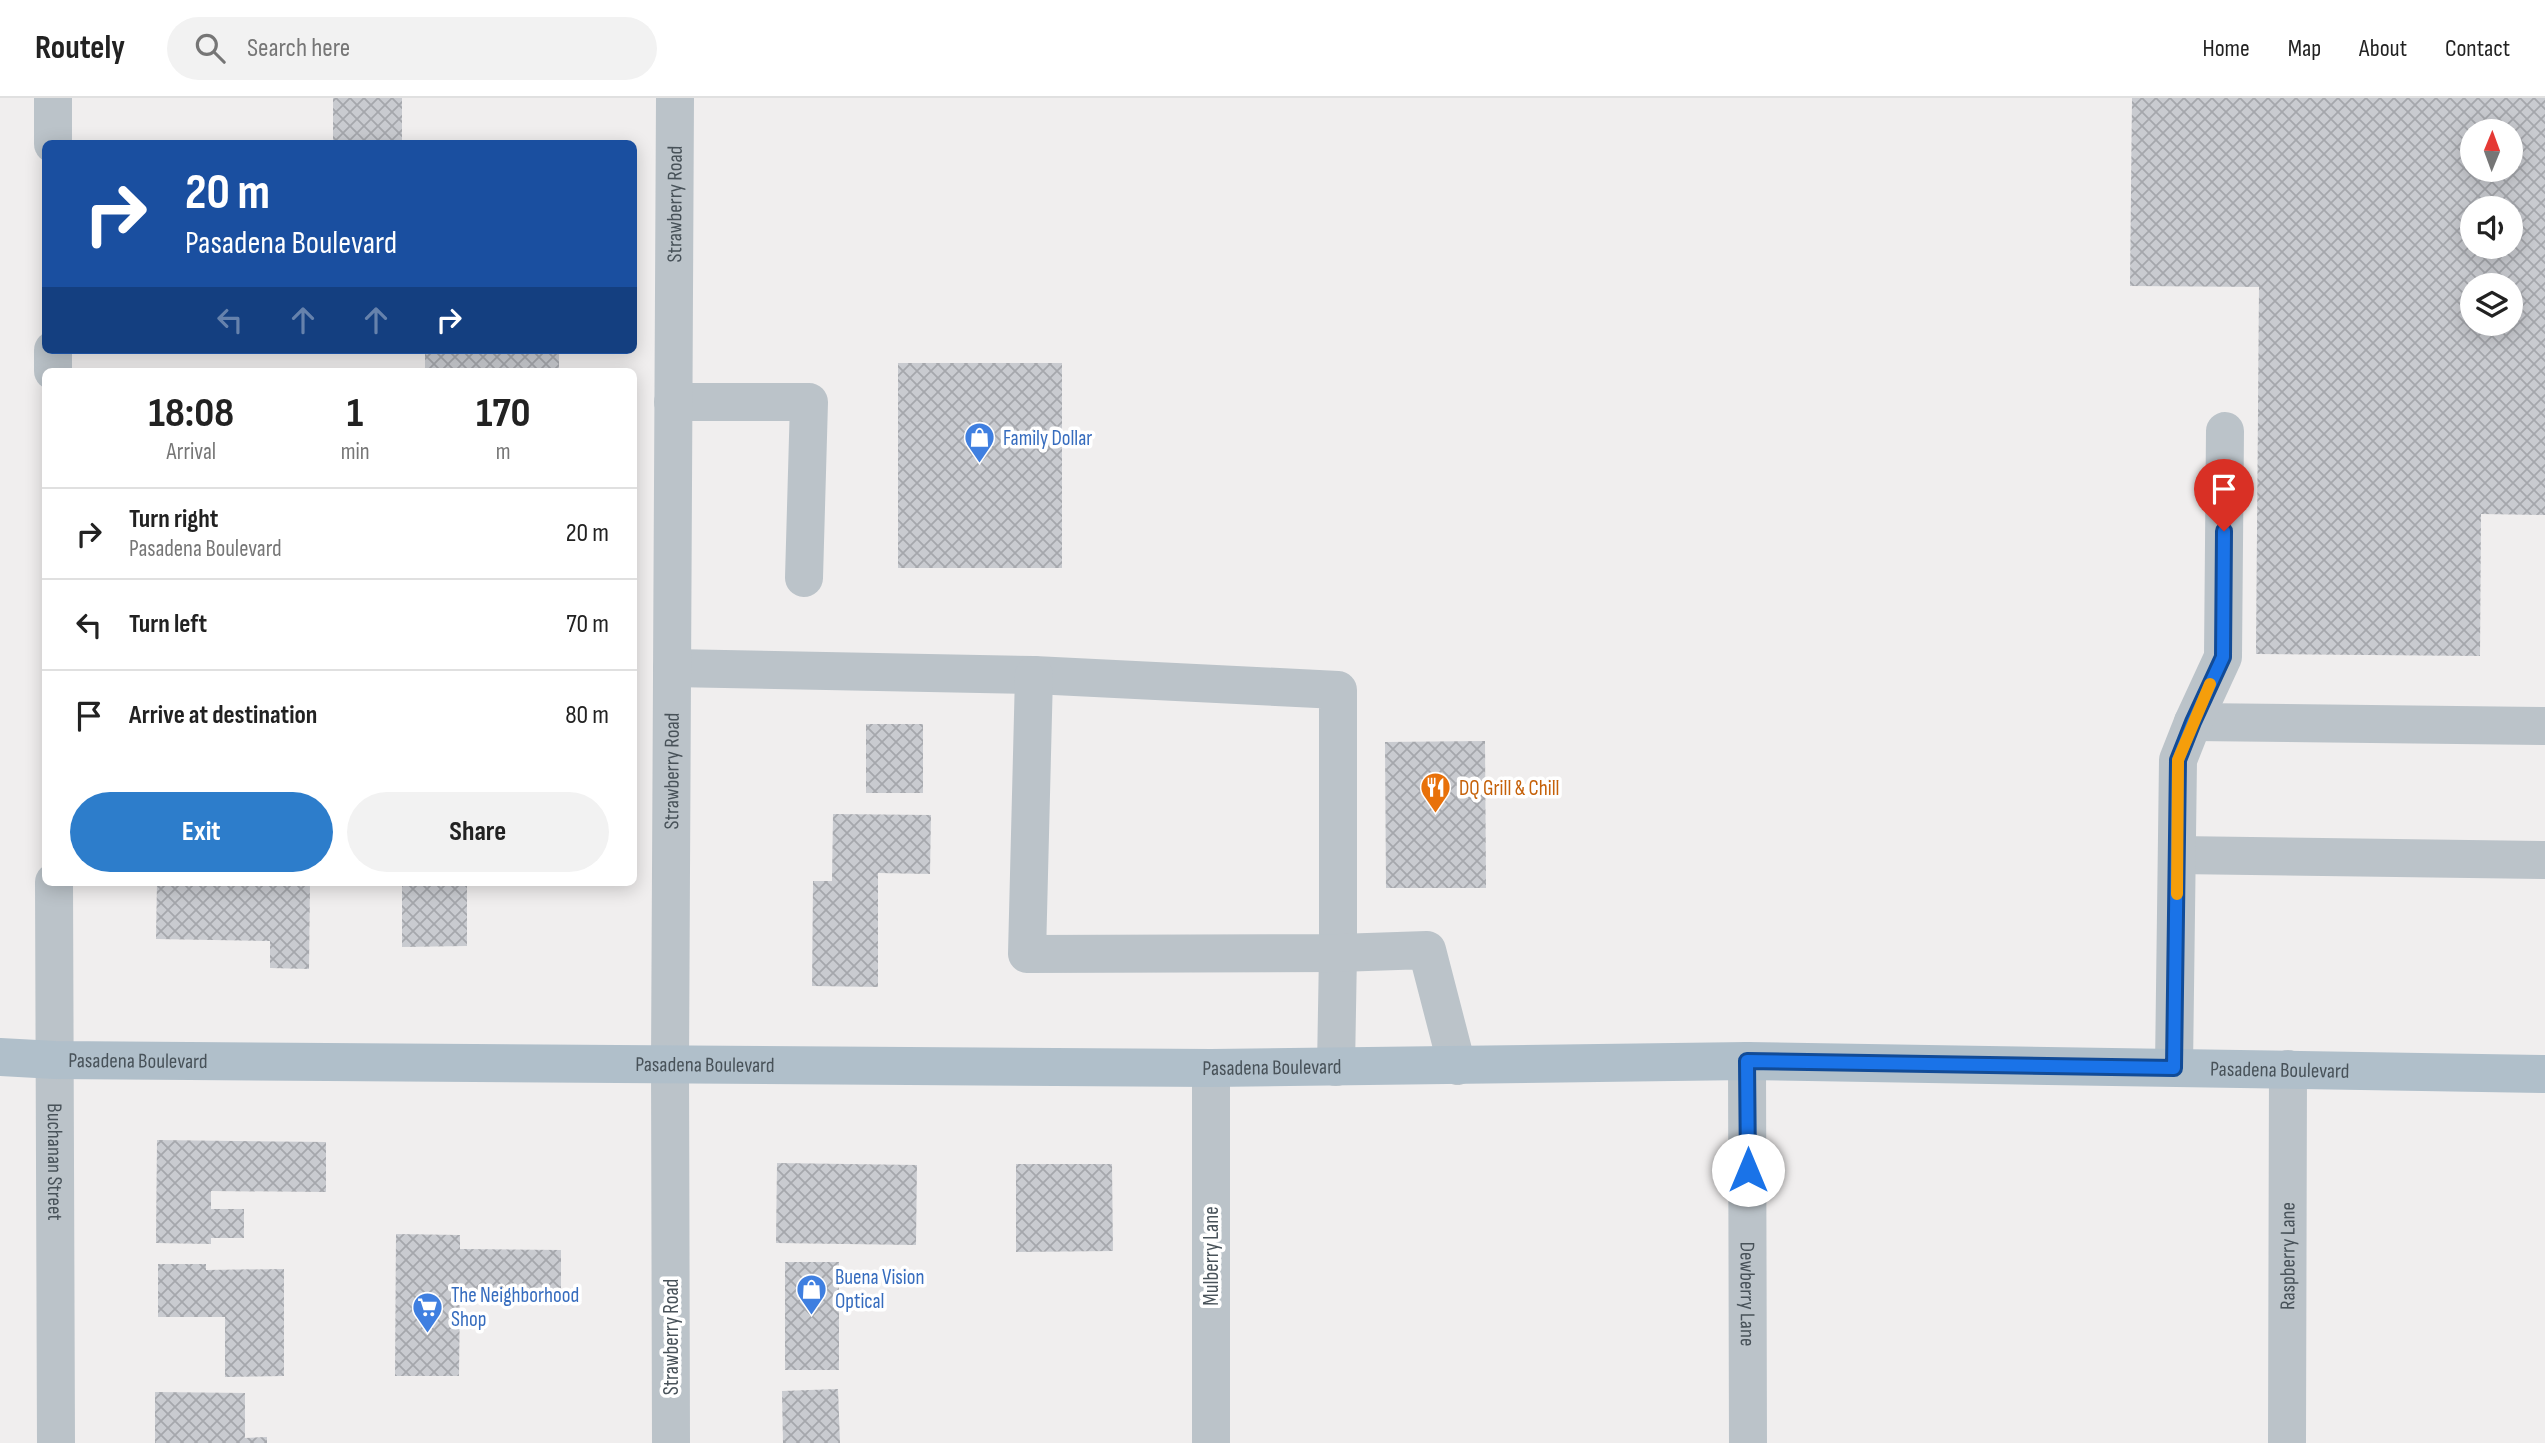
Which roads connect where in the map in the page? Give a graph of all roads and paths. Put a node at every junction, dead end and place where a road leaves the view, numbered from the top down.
1 (52, 98) edge
2 (675, 98) edge
3 (53, 140) edge
4 (673, 402) junction
5 (2225, 431) dead end
6 (804, 578) dead end
7 (672, 668) junction
8 (1034, 675) junction
9 (2193, 722) junction
10 (2545, 726) edge
11 (2177, 855) junction
12 (2545, 860) edge
13 (54, 886) edge
14 (1338, 953) junction
15 (0, 1057) edge
16 (55, 1060) junction
17 (1747, 1061) junction
18 (670, 1064) junction
19 (1457, 1066) junction
20 (1336, 1067) junction
21 (1211, 1068) junction
22 (2174, 1068) junction
23 (2288, 1069) junction
24 (2545, 1074) edge
25 (56, 1443) edge
26 (671, 1443) edge
27 (1211, 1443) edge
28 (1748, 1443) edge
29 (2287, 1443) edge

1 - 3 street
2 - 4 street, Strawberry Road
4 - 6 street
4 - 7 street, Strawberry Road
5 - 9 street
7 - 8 street
7 - 18 street, Strawberry Road
8 - 14 street
8 - 14 street
9 - 10 street
9 - 11 street
11 - 12 street
11 - 22 street
13 - 16 street, Buchanan Street
14 - 19 street
14 - 20 street
15 - 16 main road, Pasadena Boulevard
16 - 18 main road, Pasadena Boulevard
16 - 25 street, Buchanan Street
17 - 19 main road, Pasadena Boulevard
17 - 22 main road, Pasadena Boulevard
17 - 28 street, Dewberry Lane
18 - 21 main road, Pasadena Boulevard
18 - 26 street, Strawberry Road
19 - 20 main road, Pasadena Boulevard
20 - 21 main road, Pasadena Boulevard
21 - 27 street, Mulberry Lane
22 - 23 main road, Pasadena Boulevard
23 - 24 main road, Pasadena Boulevard
23 - 29 street, Raspberry Lane

